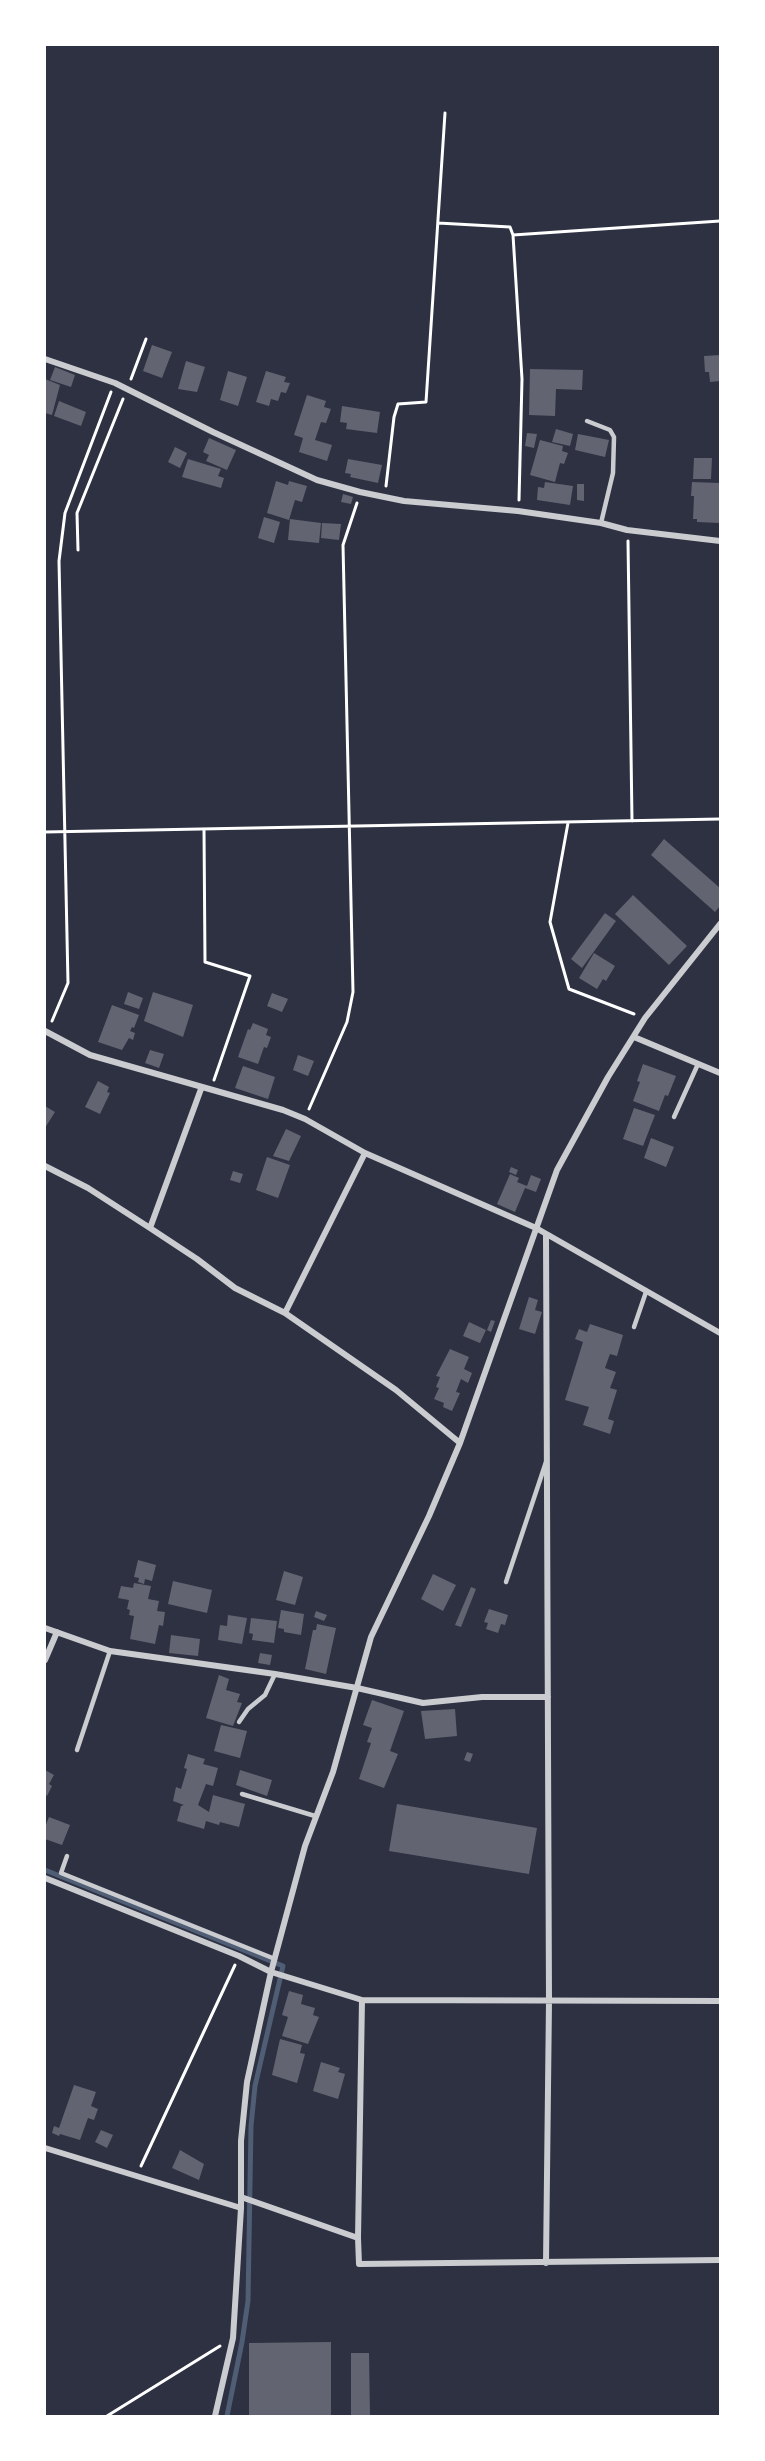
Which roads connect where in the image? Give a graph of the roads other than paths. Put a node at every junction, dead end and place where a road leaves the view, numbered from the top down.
1 (45, 358) edge
2 (587, 421) dead end
3 (601, 523) junction
4 (720, 541) edge
5 (720, 924) edge
6 (46, 1031) edge
7 (634, 1037) junction
8 (698, 1064) junction
9 (720, 1073) edge
10 (201, 1089) junction
11 (674, 1117) dead end
12 (365, 1153) junction
13 (45, 1166) edge
14 (150, 1228) junction
15 (536, 1228) junction
16 (546, 1235) junction
17 (646, 1292) junction
18 (285, 1313) junction
19 (634, 1327) dead end
20 (720, 1333) edge
21 (460, 1443) junction
22 (547, 1458) junction
23 (506, 1582) dead end
24 (45, 1628) edge
25 (57, 1632) junction
26 (110, 1651) junction
27 (45, 1660) edge
28 (275, 1674) junction
29 (357, 1688) junction
30 (548, 1697) junction
31 (239, 1722) dead end
32 (77, 1750) dead end
33 (242, 1794) dead end
34 (315, 1816) junction
35 (67, 1856) dead end
36 (45, 1878) edge
37 (275, 1959) junction
38 (272, 1972) junction
39 (362, 2000) junction
40 (549, 2001) junction
41 (720, 2001) edge
42 (45, 2148) edge
43 (241, 2197) junction
44 (240, 2208) junction
45 (358, 2238) junction
46 (720, 2259) edge
47 (546, 2263) junction
48 (215, 2416) edge

1 - 3 street
2 - 3 lane
3 - 4 street
5 - 7 street
6 - 10 street
7 - 8 street
7 - 15 street
8 - 9 street
8 - 11 lane
10 - 12 street
10 - 14 street
12 - 15 street
12 - 18 street
13 - 14 street
14 - 18 street
15 - 16 street
15 - 21 street
16 - 17 street
16 - 22 street
17 - 19 lane
17 - 20 street
18 - 21 street
21 - 29 street
22 - 23 lane
22 - 30 street
24 - 25 street
25 - 26 street
25 - 27 street
26 - 28 street
26 - 32 lane
28 - 29 street
28 - 31 lane
29 - 30 street
29 - 34 street
30 - 40 street
33 - 34 lane
34 - 37 street
35 - 37 lane
36 - 38 street
37 - 38 street
38 - 39 street
38 - 43 street
39 - 40 street
39 - 45 street
40 - 41 street
40 - 47 street
42 - 44 street
43 - 44 street
43 - 45 street
44 - 48 street
45 - 47 street
46 - 47 street

